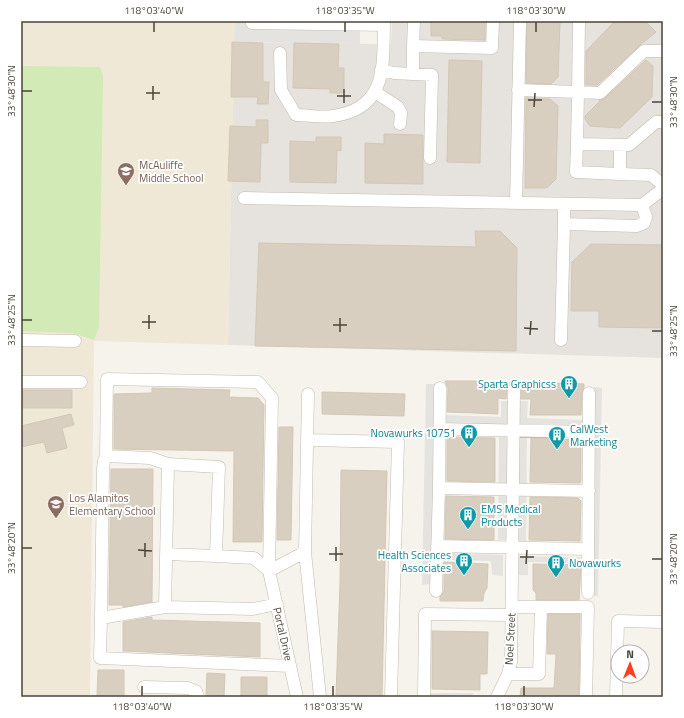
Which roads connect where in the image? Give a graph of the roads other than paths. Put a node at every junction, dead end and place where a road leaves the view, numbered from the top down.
1 (252, 21) edge
2 (414, 21) edge
3 (493, 21) edge
4 (520, 21) edge
5 (579, 21) edge
6 (384, 23) edge
7 (414, 46) junction
8 (663, 50) edge
9 (280, 53) dead end
10 (381, 70) junction
11 (413, 74) junction
12 (518, 90) junction
13 (375, 92) junction
14 (578, 92) junction
15 (663, 122) edge
16 (400, 124) dead end
17 (576, 144) junction
18 (620, 144) junction
19 (430, 158) dead end
20 (620, 174) junction
21 (663, 185) edge
22 (663, 188) edge
23 (244, 198) dead end
24 (516, 203) junction
25 (564, 204) junction
26 (642, 205) junction
27 (564, 224) junction
28 (21, 340) edge
29 (561, 340) dead end
30 (74, 341) dead end
31 (21, 382) edge
32 (81, 382) dead end
33 (440, 388) dead end
34 (514, 390) dead end
35 (589, 393) dead end
36 (308, 394) dead end
37 (440, 429) junction
38 (514, 430) junction
39 (589, 432) junction
40 (308, 440) junction
41 (106, 456) junction
42 (168, 464) junction
43 (439, 488) junction
44 (513, 489) junction
45 (589, 491) junction
46 (437, 546) junction
47 (512, 548) junction
48 (588, 549) junction
49 (305, 552) junction
50 (166, 554) junction
51 (216, 556) junction
52 (269, 570) junction
53 (436, 591) dead end
54 (588, 593) dead end
55 (277, 604) junction
56 (165, 607) junction
57 (541, 607) junction
58 (512, 609) junction
59 (100, 618) junction
60 (663, 622) edge
61 (290, 666) junction
62 (508, 674) junction
63 (144, 687) dead end
64 (198, 697) edge
65 (297, 697) edge
66 (320, 697) edge
67 (391, 697) edge
68 (424, 697) edge
69 (497, 697) edge
70 (586, 697) edge
71 (616, 697) edge

1 - 6 street
2 - 7 street
3 - 7 street
4 - 12 street
5 - 14 street
6 - 10 street
7 - 11 street
8 - 14 street
9 - 13 street
10 - 11 street
10 - 13 street
11 - 19 street
12 - 14 street
12 - 24 street
13 - 16 street
14 - 17 street
15 - 18 street
17 - 18 street
17 - 20 street
18 - 20 street
20 - 21 street
22 - 26 street
23 - 24 street
24 - 25 street
25 - 26 street
25 - 27 street
26 - 27 street
27 - 29 street
28 - 30 street
31 - 32 street
33 - 37 street
34 - 38 street, Noel Street
35 - 39 street
36 - 40 street
37 - 38 street
37 - 43 street
38 - 39 street
38 - 44 street, Noel Street
39 - 45 street
40 - 49 street
40 - 67 street
41 - 42 street
41 - 52 street, Portal Drive
41 - 59 street
42 - 50 street
42 - 51 street
43 - 44 street
43 - 46 street
44 - 45 street
44 - 47 street, Noel Street
45 - 48 street
46 - 47 street
46 - 53 street
47 - 48 street
47 - 58 street, Noel Street
48 - 54 street
49 - 52 street
49 - 66 street
50 - 51 street
50 - 56 street
51 - 52 street
52 - 55 street, Portal Drive
55 - 56 street
55 - 61 street, Portal Drive
56 - 59 street
57 - 58 street
57 - 62 street
57 - 70 street
58 - 62 street, Noel Street
58 - 68 street
59 - 61 street
60 - 71 street
61 - 65 street, Portal Drive
62 - 69 street, Noel Street
63 - 64 street

